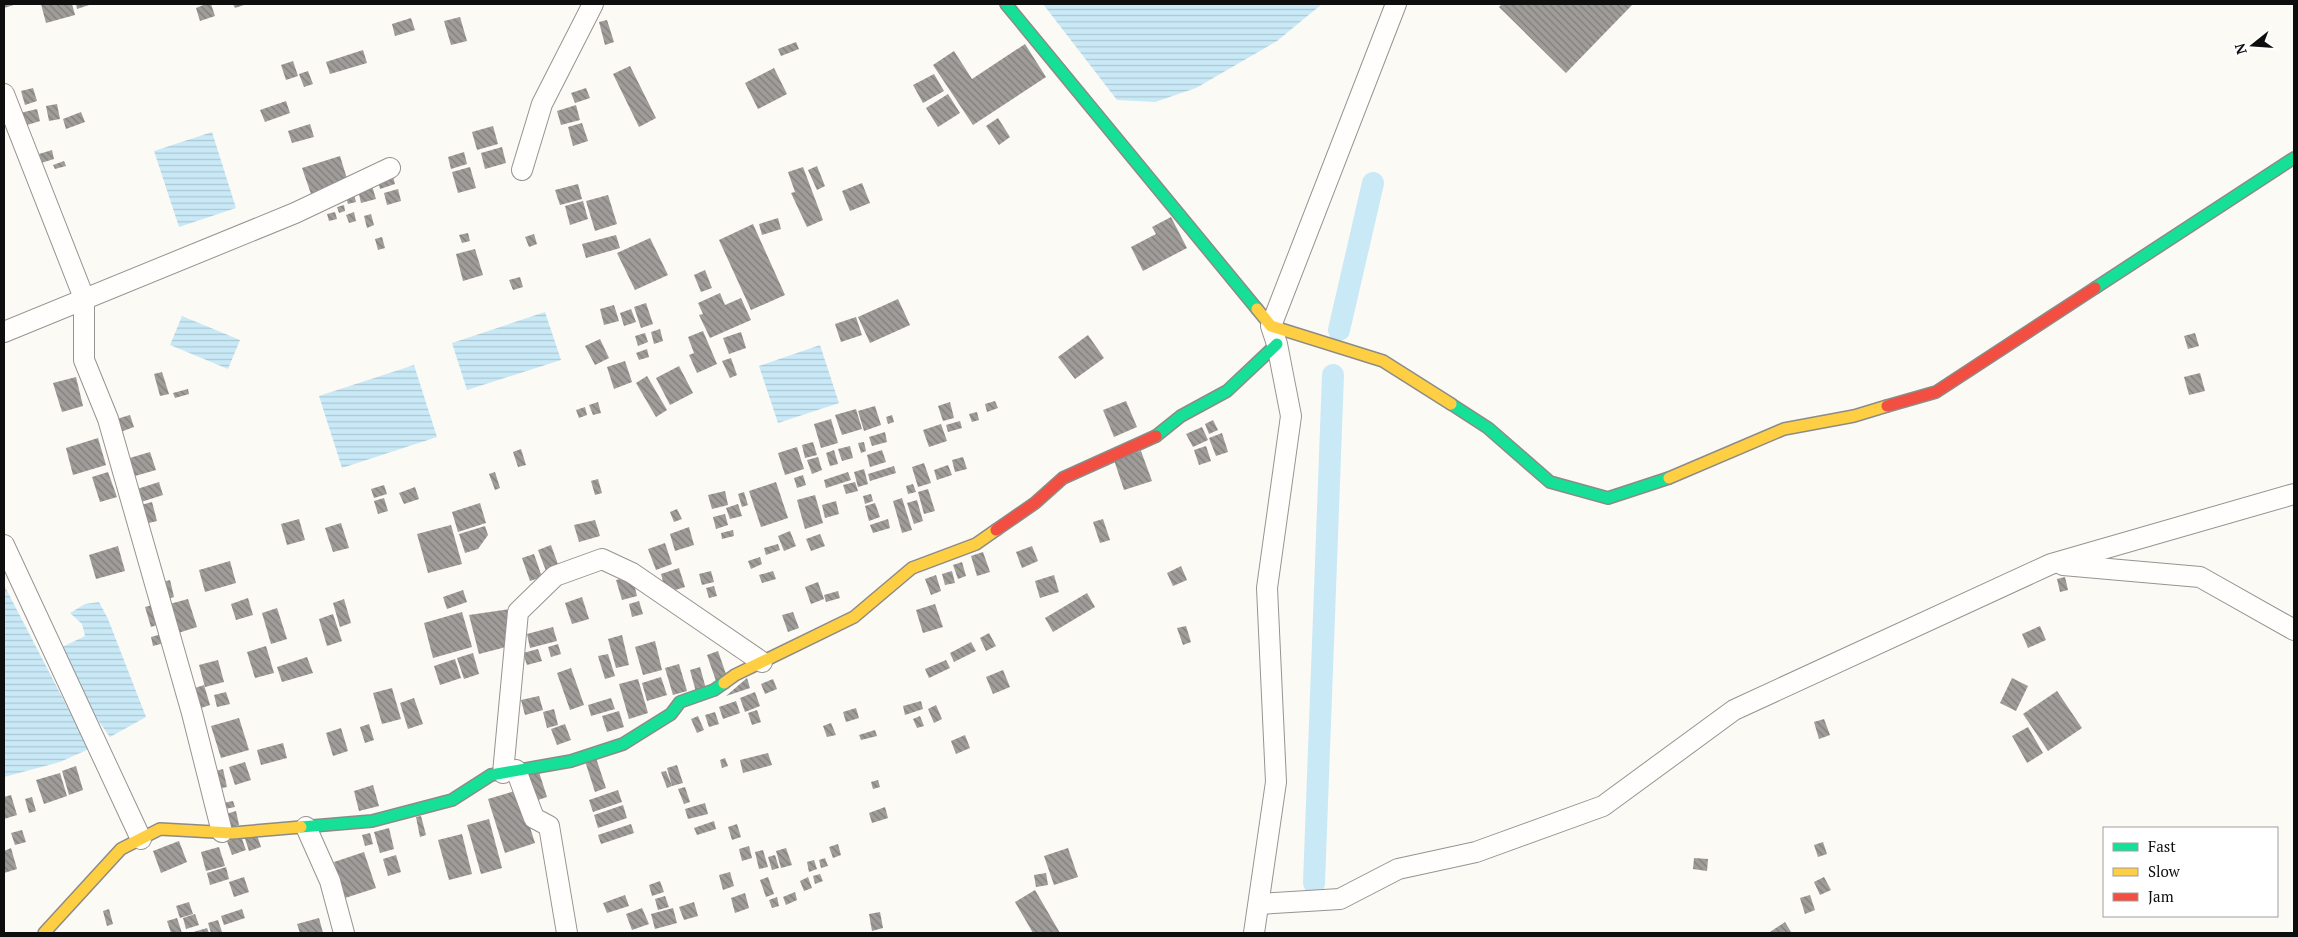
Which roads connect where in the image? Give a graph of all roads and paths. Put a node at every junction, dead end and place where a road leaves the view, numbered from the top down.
1 (593, 4) edge
2 (1006, 4) edge
3 (1396, 4) edge
4 (4, 94) edge
5 (2294, 158) edge
6 (390, 168) dead end
7 (522, 170) dead end
8 (84, 298) junction
9 (4, 332) edge
10 (1274, 335) junction
11 (2294, 494) edge
12 (4, 545) edge
13 (2051, 564) junction
14 (2294, 630) edge
15 (762, 662) junction
16 (510, 772) junction
17 (306, 827) junction
18 (222, 832) junction
19 (141, 839) junction
20 (1259, 904) junction
21 (44, 933) edge
22 (344, 933) edge
23 (567, 933) edge
24 (1254, 933) edge

1 - 7 street
2 - 10 street
3 - 10 street
4 - 8 street
5 - 10 street
6 - 8 street
8 - 9 street
8 - 18 street
10 - 15 street
10 - 20 street
11 - 13 street
12 - 19 street
13 - 14 street
13 - 20 street
15 - 16 street
15 - 16 street
16 - 17 street
16 - 23 street
17 - 18 street
17 - 22 street
18 - 19 street
19 - 21 street
20 - 24 street

